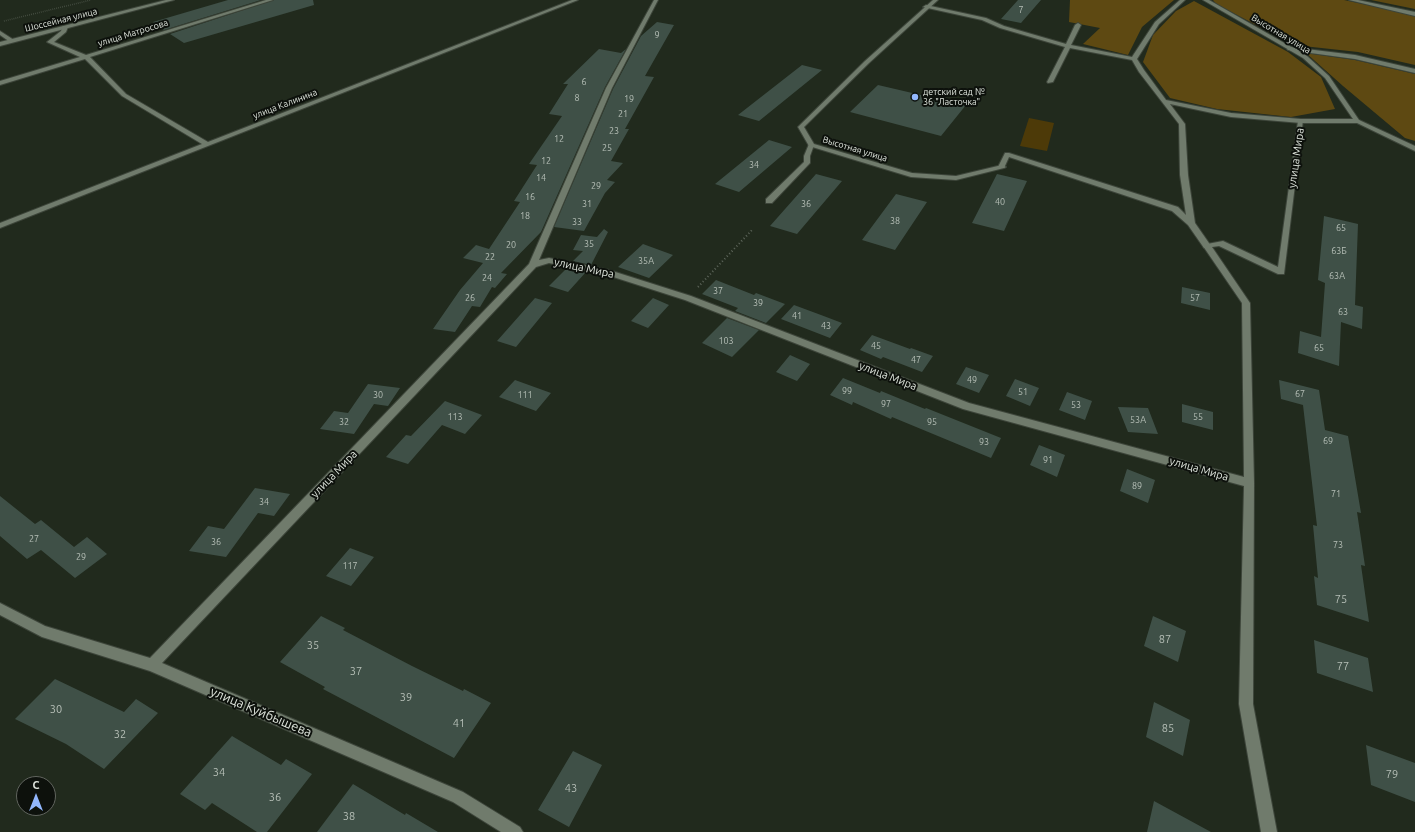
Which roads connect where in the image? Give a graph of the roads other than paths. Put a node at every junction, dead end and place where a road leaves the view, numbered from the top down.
1 (172, 0) edge
2 (271, 0) edge
3 (576, 0) edge
4 (656, 0) edge
5 (936, 0) edge
6 (1183, 0) edge
7 (1204, 0) edge
8 (1350, 0) edge
9 (926, 7) junction
10 (1415, 14) edge
11 (1078, 25) dead end
12 (66, 27) junction
13 (0, 33) edge
14 (12, 41) junction
15 (0, 44) edge
16 (1068, 46) junction
17 (1290, 49) junction
18 (86, 57) junction
19 (1134, 59) junction
20 (1415, 71) edge
21 (1050, 82) dead end
22 (0, 83) edge
23 (1164, 101) junction
24 (1301, 122) junction
25 (1357, 122) junction
26 (206, 144) junction
27 (811, 145) junction
28 (1415, 149) edge
29 (769, 201) dead end
30 (1191, 223) junction
31 (0, 226) edge
32 (1207, 246) junction
33 (533, 265) junction
34 (1249, 483) junction
35 (0, 609) edge
36 (152, 665) junction
37 (516, 832) edge
38 (1269, 832) edge

1 - 12 street, Шоссейная улица
2 - 18 street, улица Матросова
3 - 26 street, улица Калинина
4 - 33 street, улица Мира
5 - 9 street, Высотная улица
6 - 19 street
7 - 17 street, Высотная улица
8 - 10 street
9 - 16 street
9 - 27 street, Высотная улица
11 - 16 street
12 - 14 street, Шоссейная улица
12 - 18 street
13 - 14 street
14 - 15 street, Шоссейная улица
16 - 19 street
16 - 21 street
17 - 20 street
17 - 25 street, Высотная улица
18 - 22 street, улица Матросова
18 - 26 street
19 - 23 street
23 - 24 street
23 - 30 street
24 - 25 street
24 - 32 street, улица Мира
25 - 28 street
26 - 31 street, улица Калинина
27 - 29 street
27 - 30 street, Высотная улица
30 - 32 street
32 - 34 street
33 - 34 street, улица Мира
33 - 36 street, улица Мира
34 - 38 street
35 - 36 street, улица Куйбышева
36 - 37 street, улица Куйбышева

